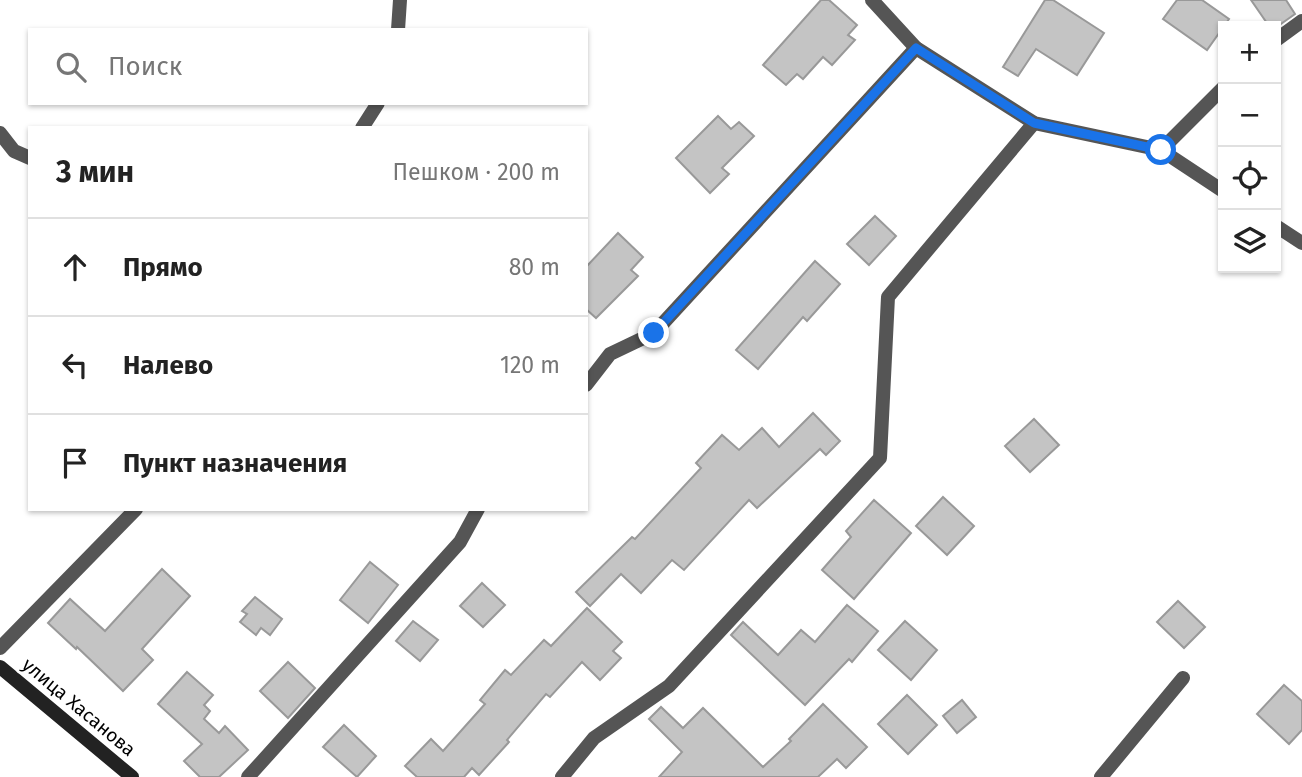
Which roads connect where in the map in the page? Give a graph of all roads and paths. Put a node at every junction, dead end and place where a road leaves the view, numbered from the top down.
1 (400, 0) edge
2 (872, 0) edge
3 (1302, 21) edge
4 (398, 28) edge
5 (1281, 36) edge
6 (916, 48) junction
7 (1218, 93) edge
8 (377, 105) edge
9 (1034, 123) junction
10 (363, 126) edge
11 (0, 133) edge
12 (1161, 150) junction
13 (28, 157) edge
14 (1218, 188) edge
15 (1281, 229) edge
16 (1302, 243) edge
17 (588, 382) edge
18 (134, 511) edge
19 (477, 511) edge
20 (0, 648) edge
21 (0, 667) edge
22 (1183, 678) dead end
23 (132, 777) edge
24 (248, 777) edge
25 (562, 777) edge
26 (1101, 777) edge

1 - 4 street
2 - 6 street
3 - 5 street
6 - 9 street
6 - 17 street
7 - 12 street
8 - 10 street
9 - 12 street
9 - 25 street
11 - 13 street
12 - 14 street
15 - 16 street
18 - 20 street
19 - 24 street
21 - 23 street, улица Хасанова
22 - 26 street

